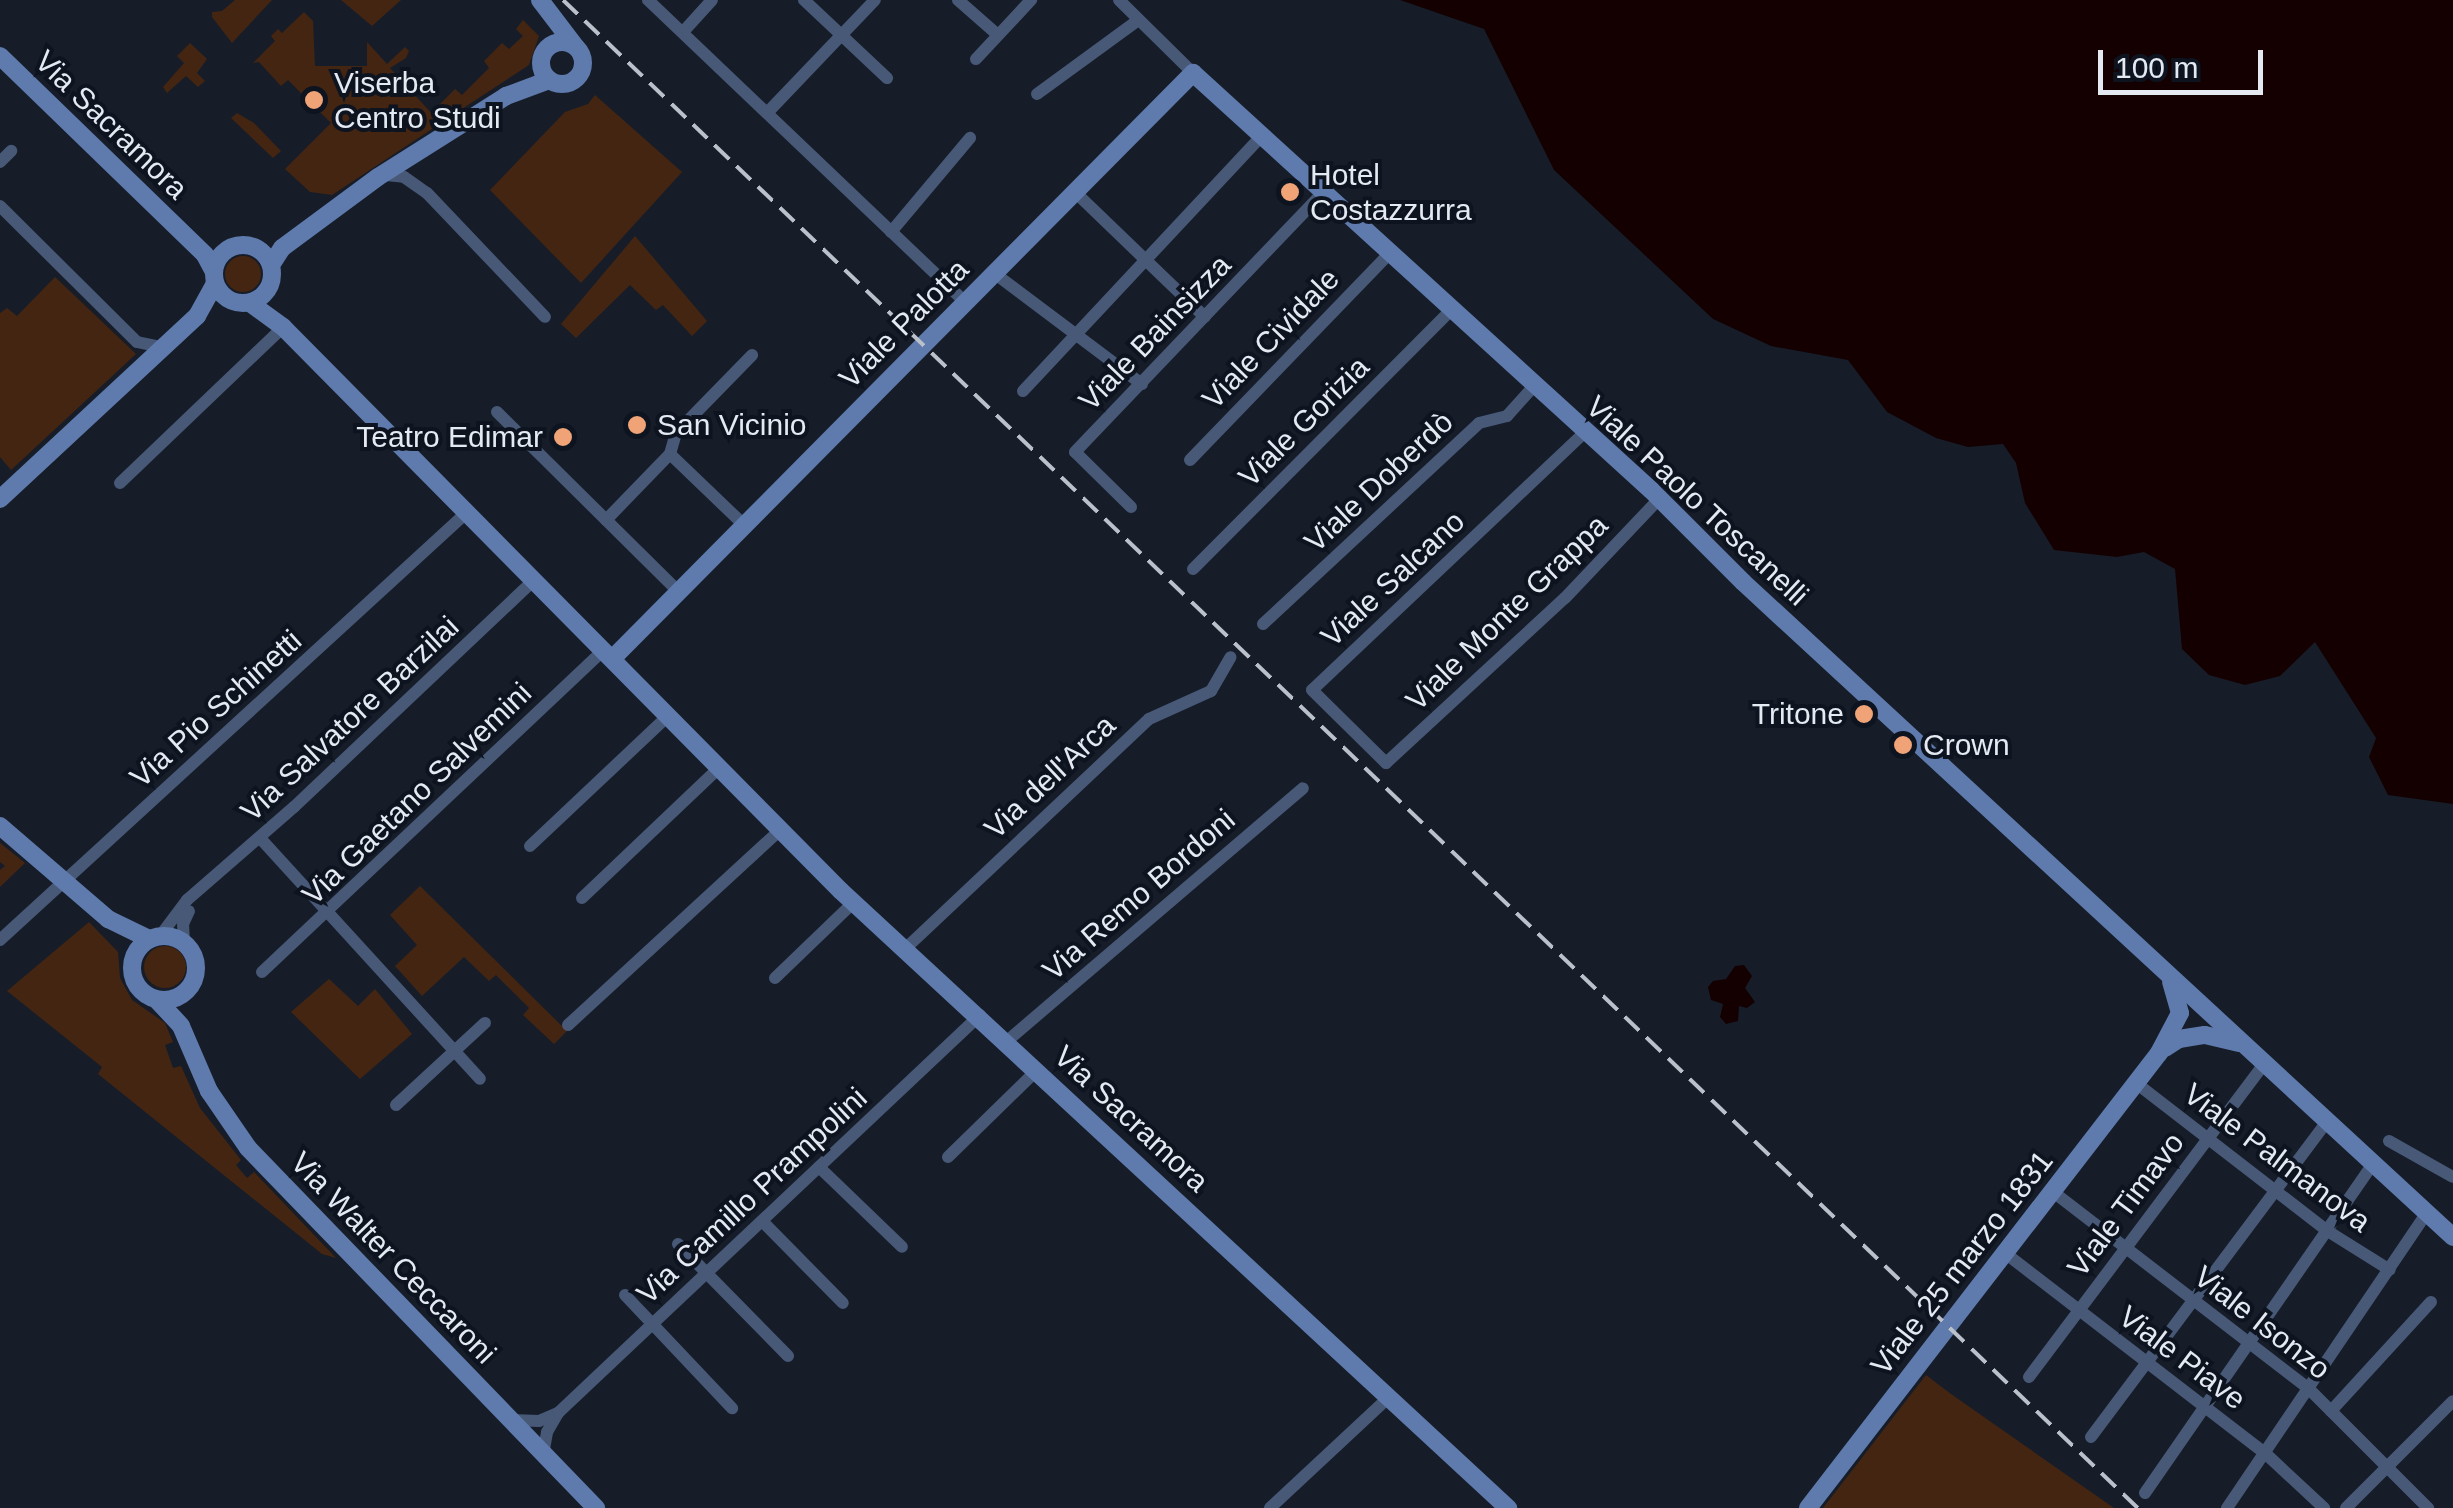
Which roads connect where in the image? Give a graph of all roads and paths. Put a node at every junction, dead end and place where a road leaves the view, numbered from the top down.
1 (537, 0) edge
2 (648, 0) edge
3 (712, 0) edge
4 (804, 0) edge
5 (875, 0) edge
6 (958, 0) edge
7 (1031, 0) edge
8 (1118, 0) edge
9 (1136, 20) junction
10 (683, 32) junction
11 (998, 35) junction
12 (841, 37) junction
13 (576, 46) junction
14 (0, 56) edge
15 (976, 59) dead end
16 (545, 64) junction
17 (1194, 73) junction
18 (887, 78) dead end
19 (1037, 94) dead end
20 (767, 113) junction
21 (1262, 136) junction
22 (970, 138) dead end
23 (421, 150) junction
24 (11, 151) dead end
25 (0, 162) edge
26 (378, 177) junction
27 (1325, 190) junction
28 (427, 192) junction
29 (1074, 192) junction
30 (359, 193) junction
31 (0, 206) edge
32 (891, 232) junction
33 (184, 234) junction
34 (256, 248) junction
35 (226, 250) junction
36 (1389, 254) junction
37 (1142, 260) junction
38 (271, 265) junction
39 (994, 273) junction
40 (214, 277) junction
41 (249, 299) junction
42 (964, 302) junction
43 (1450, 310) junction
44 (196, 316) junction
45 (1205, 317) junction
46 (545, 318) dead end
47 (282, 327) junction
48 (1075, 332) junction
49 (137, 342) junction
50 (168, 342) junction
51 (752, 356) dead end
52 (134, 374) junction
53 (1142, 384) junction
54 (1533, 387) junction
55 (1023, 391) dead end
56 (497, 412) dead end
57 (1584, 433) junction
58 (670, 454) junction
59 (1190, 460) dead end
60 (120, 483) dead end
61 (1660, 498) junction
62 (0, 499) edge
63 (1131, 507) dead end
64 (465, 514) junction
65 (606, 520) junction
66 (743, 524) junction
67 (1193, 569) dead end
68 (532, 582) junction
69 (678, 591) junction
70 (1263, 624) dead end
71 (609, 654) junction
72 (1232, 657) dead end
73 (667, 714) junction
74 (1386, 762) joint
75 (720, 767) junction
76 (1303, 788) dead end
77 (567, 801) dead end
78 (0, 826) edge
79 (780, 830) junction
80 (260, 838) junction
81 (530, 846) dead end
82 (66, 880) junction
83 (200, 892) junction
84 (582, 898) dead end
85 (854, 902) junction
86 (327, 914) junction
87 (108, 919) junction
88 (155, 938) junction
89 (0, 940) edge
90 (184, 942) junction
91 (906, 948) junction
92 (133, 958) junction
93 (2163, 969) junction
94 (262, 972) dead end
95 (775, 978) dead end
96 (188, 990) junction
97 (158, 1000) junction
98 (2207, 1009) junction
99 (980, 1015) junction
100 (485, 1022) dead end
101 (568, 1025) dead end
102 (182, 1026) junction
103 (2188, 1026) junction
104 (1008, 1041) junction
105 (2240, 1043) junction
106 (454, 1051) junction
107 (2264, 1064) junction
108 (1037, 1070) junction
109 (480, 1080) dead end
110 (2136, 1083) junction
111 (396, 1106) dead end
112 (2327, 1122) junction
113 (2206, 1140) junction
114 (2390, 1141) dead end
115 (948, 1157) dead end
116 (2372, 1164) junction
117 (820, 1166) junction
118 (2453, 1177) edge
119 (2052, 1191) junction
120 (2274, 1192) junction
121 (2428, 1214) junction
122 (762, 1221) junction
123 (2326, 1230) junction
124 (2453, 1237) edge
125 (678, 1244) dead end
126 (902, 1247) dead end
127 (2126, 1247) junction
128 (2004, 1253) junction
129 (2390, 1270) junction
130 (706, 1273) junction
131 (625, 1295) dead end
132 (2194, 1302) junction
133 (2432, 1302) dead end
134 (843, 1303) dead end
135 (2078, 1310) junction
136 (652, 1324) junction
137 (2250, 1344) junction
138 (788, 1356) dead end
139 (2147, 1363) junction
140 (2029, 1377) dead end
141 (2308, 1388) junction
142 (1388, 1397) junction
143 (2453, 1401) edge
144 (732, 1408) dead end
145 (2206, 1408) junction
146 (2331, 1411) junction
147 (558, 1413) junction
148 (511, 1420) junction
149 (2091, 1437) dead end
150 (2266, 1452) junction
151 (543, 1455) junction
152 (2387, 1468) junction
153 (2145, 1493) dead end
154 (1497, 1504) edge
155 (596, 1508) edge
156 (1270, 1508) edge
157 (1808, 1508) edge
158 (2227, 1508) edge
159 (2324, 1508) edge
160 (2346, 1508) edge
161 (2428, 1508) edge

1 - 13 street
1 - 16 street
2 - 10 street
3 - 10 street
4 - 12 street
5 - 12 street
6 - 11 street
7 - 11 street
8 - 9 street
9 - 17 street
9 - 19 street
10 - 20 street
11 - 15 street
12 - 18 street
12 - 20 street
13 - 16 street
13 - 16 street
14 - 33 street, Via Sacramora
16 - 23 street
17 - 21 street, Viale Paolo Toscanelli
17 - 29 street, Viale Palotta
20 - 32 street
21 - 27 street, Viale Paolo Toscanelli
21 - 37 street
22 - 32 street
23 - 26 street
23 - 28 street
24 - 25 street
26 - 28 street
26 - 30 street
27 - 36 street, Viale Paolo Toscanelli
27 - 45 street, Viale Bainsizza
28 - 46 street
29 - 37 street
29 - 39 street, Viale Palotta
30 - 34 street
30 - 38 street
31 - 49 street
32 - 42 street
33 - 35 street, Via Sacramora
33 - 40 street, Via Sacramora
34 - 35 street
34 - 38 street
35 - 40 street
36 - 43 street, Viale Paolo Toscanelli
36 - 59 street, Viale Cividale
37 - 45 street
37 - 48 street
38 - 41 street
39 - 42 street, Viale Palotta
39 - 48 street
40 - 41 street, Via Sacramora
40 - 44 street
41 - 44 street
41 - 47 street, Via Sacramora
42 - 66 street, Viale Palotta
43 - 54 street, Viale Paolo Toscanelli
43 - 67 street, Viale Gorizia
44 - 50 street
45 - 53 street, Viale Bainsizza
47 - 60 street
47 - 64 street, Via Sacramora
48 - 53 street
48 - 55 street
49 - 50 street
49 - 52 street
50 - 52 street
51 - 58 street
52 - 62 street
53 - 63 street, Viale Bainsizza
54 - 57 street, Viale Paolo Toscanelli
54 - 70 street, Viale Doberdò
56 - 65 street
57 - 61 street, Viale Paolo Toscanelli
57 - 74 street, Viale Salcano
58 - 65 street
58 - 66 street
61 - 74 street, Viale Monte Grappa
61 - 93 street, Viale Paolo Toscanelli
64 - 68 street, Via Sacramora
64 - 82 street, Via Pio Schinetti
65 - 69 street
66 - 69 street, Viale Palotta
68 - 71 street, Via Sacramora
68 - 80 street, Via Salvatore Barzilai
69 - 71 street, Viale Palotta
71 - 73 street, Via Sacramora
71 - 86 street, Via Gaetano Salvemini
72 - 91 street, Via dell'Arca
73 - 75 street, Via Sacramora
73 - 77 street
73 - 81 street
75 - 79 street, Via Sacramora
75 - 84 street
76 - 104 street, Via Remo Bordoni
78 - 82 street
79 - 85 street, Via Sacramora
79 - 101 street
80 - 83 street, Via Salvatore Barzilai
80 - 86 street
82 - 87 street
82 - 89 street, Via Pio Schinetti
83 - 88 street, Via Salvatore Barzilai
83 - 90 street, Via Salvatore Barzilai
85 - 91 street, Via Sacramora
85 - 95 street
86 - 94 street, Via Gaetano Salvemini
86 - 106 street
87 - 88 street
87 - 92 street
88 - 90 street
88 - 92 street
90 - 96 street
91 - 99 street, Via Sacramora
92 - 97 street
93 - 98 street, Viale Paolo Toscanelli
93 - 103 street, Viale Paolo Toscanelli
96 - 97 street
96 - 102 street
97 - 102 street, Via Walter Ceccaroni
98 - 103 street
98 - 103 street
98 - 105 street, Viale Paolo Toscanelli
99 - 104 street, Via Sacramora
99 - 117 street, Via Camillo Prampolini
100 - 106 street
102 - 148 street, Via Walter Ceccaroni
103 - 105 street, Viale Paolo Toscanelli
103 - 110 street, Viale 25 marzo 1831
104 - 108 street, Via Sacramora
105 - 107 street, Viale Paolo Toscanelli
106 - 109 street
106 - 111 street
107 - 112 street, Viale Paolo Toscanelli
107 - 113 street, Viale Timavo
108 - 115 street
108 - 142 street, Via Sacramora
110 - 113 street, Viale Palmanova
110 - 119 street, Viale 25 marzo 1831
112 - 116 street, Viale Paolo Toscanelli
112 - 120 street
113 - 120 street, Viale Palmanova
113 - 127 street, Viale Timavo
114 - 118 street
116 - 121 street, Viale Paolo Toscanelli
116 - 123 street
117 - 122 street, Via Camillo Prampolini
117 - 126 street
119 - 127 street, Viale Isonzo
119 - 128 street, Viale 25 marzo 1831
120 - 123 street, Viale Palmanova
120 - 132 street
121 - 124 street, Viale Paolo Toscanelli
121 - 129 street
122 - 130 street, Via Camillo Prampolini
122 - 134 street
123 - 129 street, Viale Palmanova
123 - 137 street
125 - 130 street
127 - 132 street, Viale Isonzo
127 - 135 street, Viale Timavo
128 - 135 street, Viale Piave
128 - 157 street, Viale 25 marzo 1831
129 - 141 street
130 - 136 street, Via Camillo Prampolini
130 - 138 street
131 - 136 street
132 - 137 street, Viale Isonzo
132 - 139 street
133 - 146 street
135 - 139 street, Viale Piave
135 - 140 street, Viale Timavo
136 - 144 street
136 - 147 street, Via Camillo Prampolini
137 - 141 street, Viale Isonzo
137 - 145 street
139 - 145 street, Viale Piave
139 - 149 street
141 - 146 street, Viale Isonzo
141 - 150 street
142 - 154 street, Via Sacramora
142 - 156 street
143 - 152 street
145 - 150 street, Viale Piave
145 - 153 street
146 - 152 street, Viale Isonzo
147 - 148 street
147 - 151 street, Via Camillo Prampolini
148 - 151 street, Via Walter Ceccaroni
150 - 158 street
150 - 159 street, Viale Piave
151 - 155 street, Via Walter Ceccaroni
152 - 160 street
152 - 161 street, Viale Isonzo

